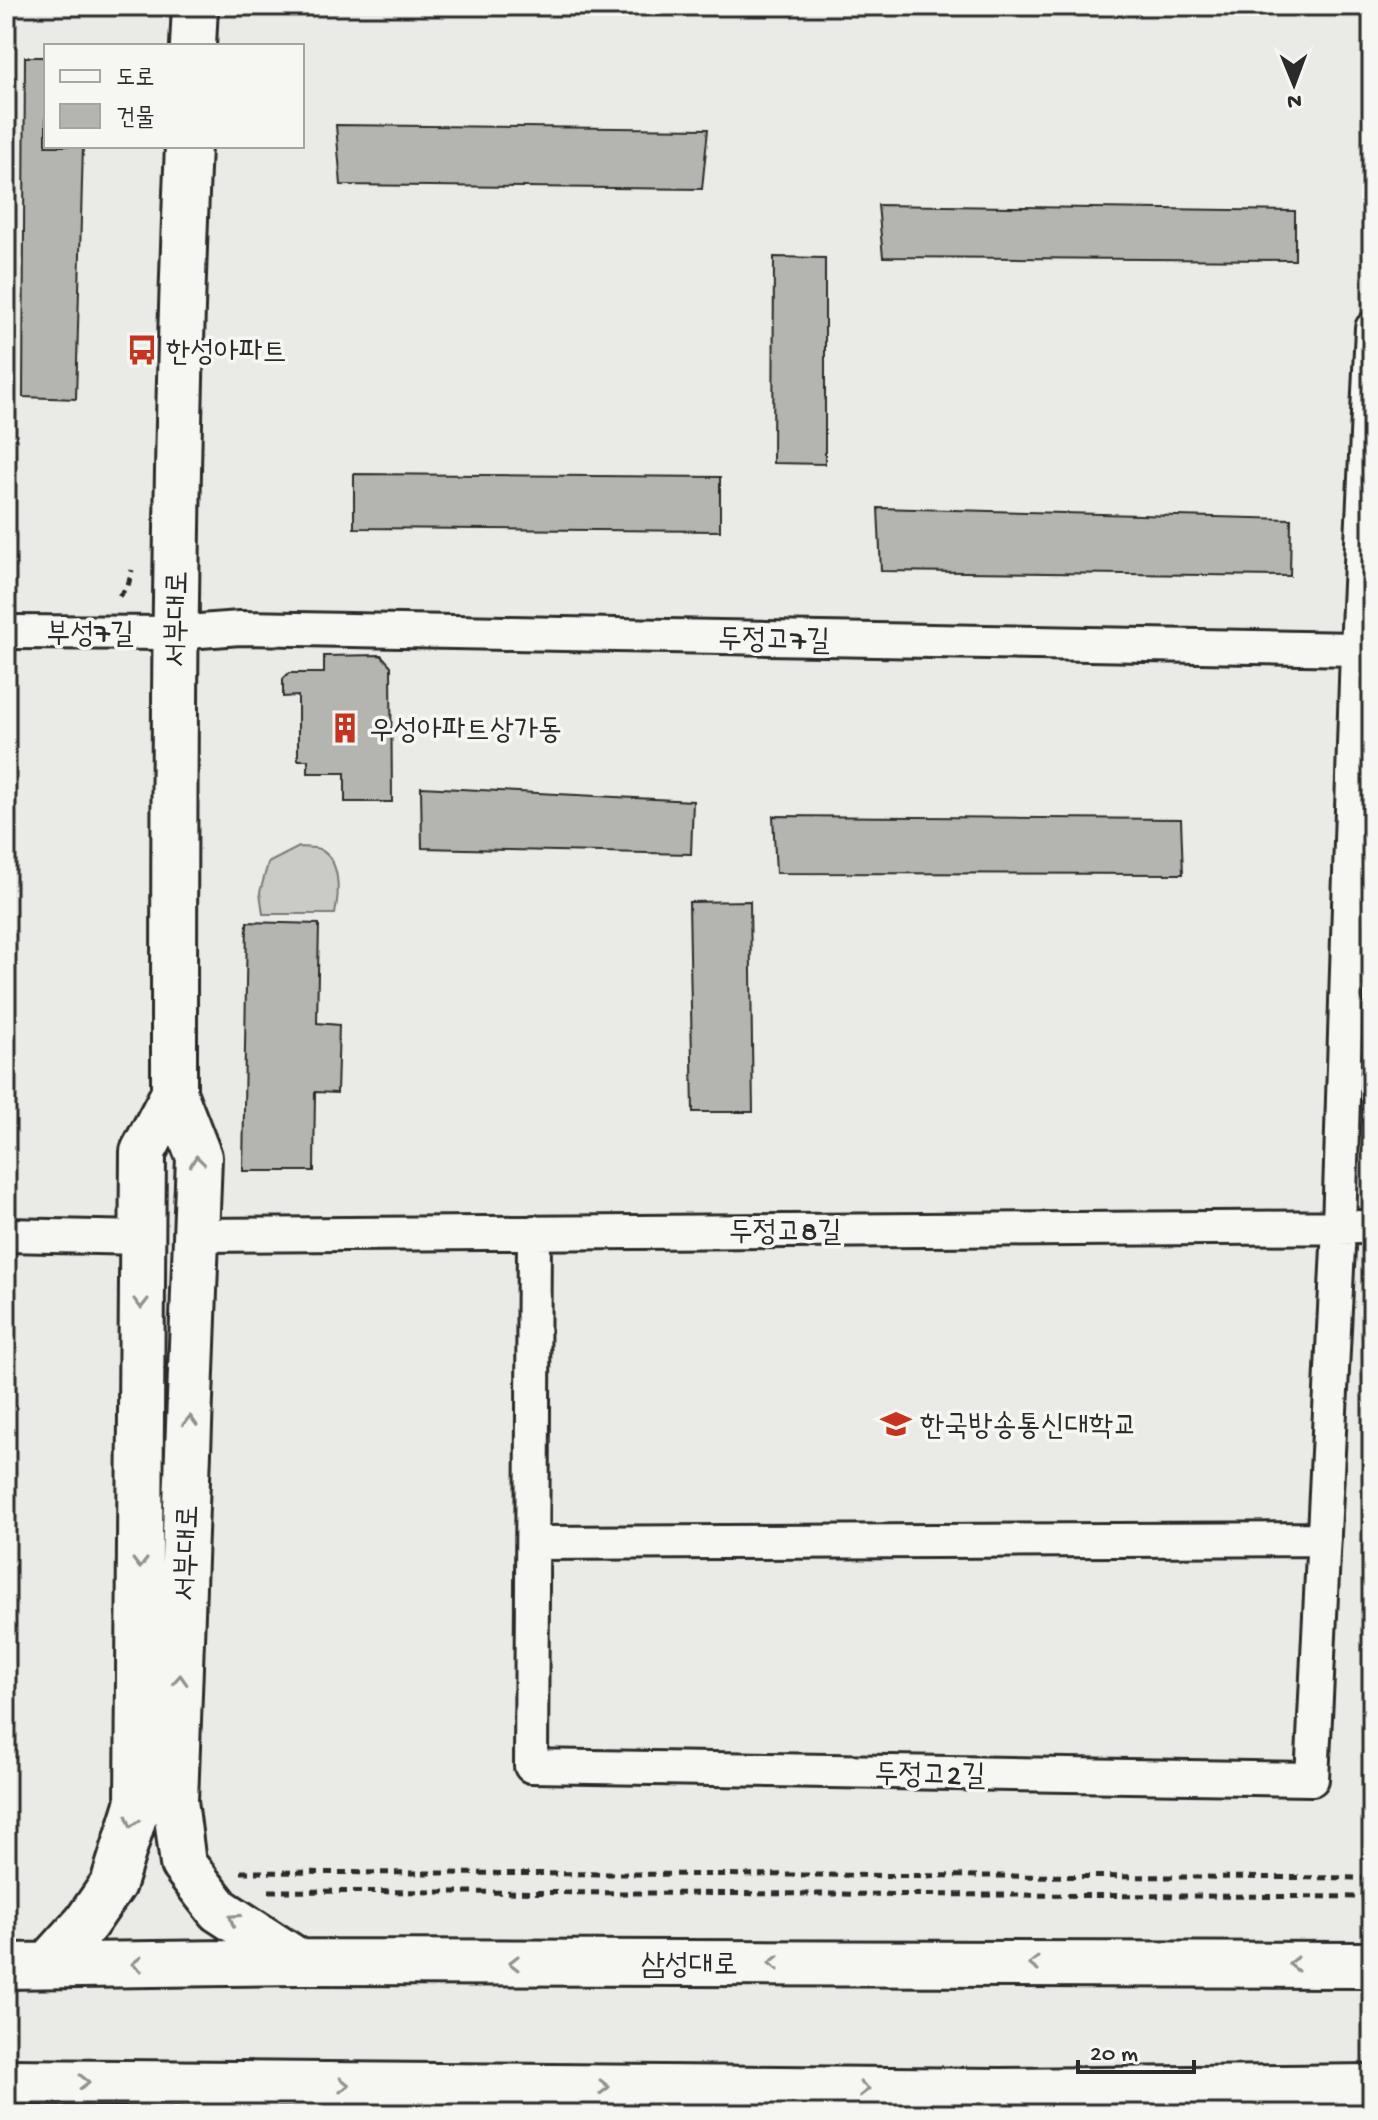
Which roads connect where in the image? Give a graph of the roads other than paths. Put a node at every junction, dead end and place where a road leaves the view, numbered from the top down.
1 (195, 6) edge
2 (193, 44) edge
3 (188, 148) edge
4 (1372, 328) edge
5 (6, 632) edge
6 (174, 633) junction
7 (1365, 646) edge
8 (174, 1093) junction
9 (1339, 1227) junction
10 (1372, 1227) edge
11 (534, 1232) junction
12 (6, 1235) edge
13 (198, 1235) junction
14 (142, 1238) junction
15 (1324, 1539) junction
16 (534, 1543) junction
17 (299, 1962) junction
18 (1372, 1965) edge
19 (27, 1966) edge
20 (6, 2082) edge
21 (1372, 2087) edge
22 (1000, 2091) junction
23 (1042, 2114) edge

1 - 2 street
3 - 6 street, 서부대로
4 - 7 street, 두정고2길
5 - 6 street, 부성7길
6 - 7 street, 두정고7길
6 - 8 street, 서부대로
7 - 9 street, 두정고2길
13 -> 8 street, 서부대로
8 - 14 street, 서부대로
9 - 10 street, 두정고8길
9 - 11 street, 두정고8길
9 - 15 street, 두정고2길
11 - 13 street, 두정고8길
11 - 16 street, 두정고2길
12 - 14 street
17 -> 13 street, 서부대로
14 -> 19 street, 서부대로
15 - 16 street
15 - 16 street, 두정고2길
18 -> 17 street, 삼성대로
17 -> 19 street, 삼성대로
20 -> 22 street
21 - 22 street
22 - 23 street

